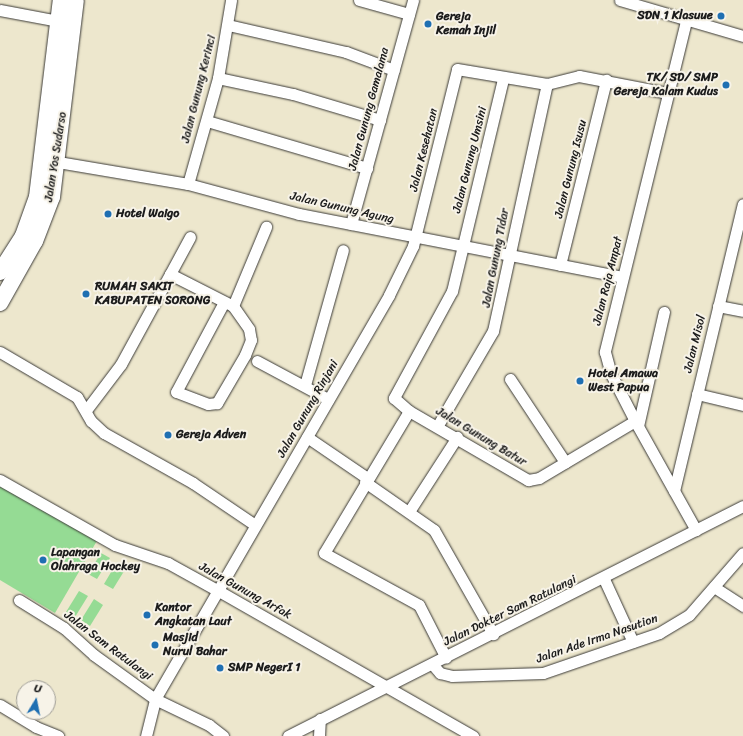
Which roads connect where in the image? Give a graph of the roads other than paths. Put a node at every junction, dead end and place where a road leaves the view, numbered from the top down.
1 (62, 0) edge
2 (76, 0) edge
3 (231, 0) edge
4 (359, 0) edge
5 (413, 0) edge
6 (627, 1) edge
7 (0, 10) edge
8 (409, 14) junction
9 (59, 21) junction
10 (686, 21) junction
11 (228, 25) junction
12 (743, 36) edge
13 (394, 70) junction
14 (218, 78) junction
15 (503, 79) junction
16 (606, 80) junction
17 (547, 84) junction
18 (668, 93) junction
19 (380, 120) junction
20 (207, 121) junction
21 (58, 162) junction
22 (367, 168) junction
23 (188, 184) junction
24 (743, 204) edge
25 (351, 224) junction
26 (266, 227) dead end
27 (190, 237) dead end
28 (29, 238) junction
29 (416, 238) junction
30 (461, 246) junction
31 (343, 250) dead end
32 (508, 256) junction
33 (560, 265) junction
34 (0, 272) edge
35 (168, 277) junction
36 (622, 277) junction
37 (0, 303) edge
38 (229, 304) junction
39 (718, 306) junction
40 (743, 311) edge
41 (664, 312) dead end
42 (0, 352) edge
43 (257, 361) dead end
44 (510, 379) dead end
45 (305, 384) junction
46 (696, 394) junction
47 (328, 399) junction
48 (398, 402) joint
49 (743, 405) edge
50 (87, 409) junction
51 (409, 411) junction
52 (637, 423) junction
53 (438, 425) junction
54 (307, 437) junction
55 (458, 437) junction
56 (564, 462) junction
57 (0, 480) edge
58 (366, 480) junction
59 (674, 491) junction
60 (743, 506) edge
61 (410, 510) junction
62 (255, 525) junction
63 (696, 530) junction
64 (743, 553) edge
65 (604, 579) junction
66 (714, 587) junction
67 (217, 590) junction
68 (19, 600) dead end
69 (743, 606) edge
70 (493, 634) junction
71 (633, 642) junction
72 (446, 658) junction
73 (433, 665) junction
74 (388, 687) junction
75 (155, 699) junction
76 (0, 705) edge
77 (320, 719) junction
78 (58, 736) edge
79 (146, 736) edge
80 (223, 736) edge
81 (288, 736) edge
82 (319, 736) edge
83 (473, 736) edge

1 - 9 highway, Jalan Yos Sudarso
2 - 21 highway, Jalan Yos Sudarso
3 - 11 street, Jalan Gunung Kerinci
4 - 8 street
5 - 8 street, Jalan Gunung Gamalama
6 - 10 street
7 - 9 street
8 - 13 street, Jalan Gunung Gamalama
9 - 28 highway, Jalan Yos Sudarso
10 - 12 street
10 - 18 street, Jalan Raja Ampat
11 - 13 street
11 - 14 street, Jalan Gunung Kerinci
13 - 19 street, Jalan Gunung Gamalama
14 - 19 street
14 - 20 street, Jalan Gunung Kerinci
15 - 17 street
15 - 29 street, Jalan Kesehatan
15 - 30 street, Jalan Gunung Umsini
16 - 17 street
16 - 18 street
16 - 33 street, Jalan Gunung Isusu
17 - 32 street, Jalan Gunung Tidar
18 - 36 street, Jalan Raja Ampat
19 - 22 street, Jalan Gunung Gamalama
20 - 22 street
20 - 23 street, Jalan Gunung Kerinci
21 - 23 street, Jalan Gunung Agung
21 - 28 highway, Jalan Yos Sudarso
22 - 25 street, Jalan Gunung Gamalama
23 - 25 street, Jalan Gunung Agung
24 - 39 street, Jalan Misol
25 - 29 street, Jalan Gunung Agung
26 - 38 street
27 - 35 street
28 - 34 highway, Jalan Yos Sudarso
28 - 37 highway, Jalan Yos Sudarso
29 - 30 street, Jalan Gunung Agung
29 - 47 street, Jalan Gunung Rinjani
30 - 32 street, Jalan Gunung Agung
30 - 48 street, Jalan Gunung Umsini
31 - 45 street
32 - 33 street, Jalan Gunung Agung
32 - 53 street, Jalan Gunung Tidar
33 - 36 street, Jalan Gunung Agung
35 - 38 street
35 - 50 street
36 - 52 street, Jalan Raja Ampat
38 - 38 street
39 - 40 street
39 - 46 street, Jalan Misol
41 - 52 street
42 - 50 street
43 - 45 street
44 - 56 street
45 - 47 street
46 - 49 street
46 - 59 street, Jalan Misol
47 - 54 street, Jalan Gunung Rinjani
48 - 51 street, Jalan Gunung Batur
50 - 62 street
51 - 53 street, Jalan Gunung Batur
51 - 58 street
52 - 56 street, Jalan Gunung Batur
52 - 59 street, Jalan Raja Ampat
53 - 55 street, Jalan Gunung Batur
54 - 58 street
54 - 62 street, Jalan Gunung Rinjani
55 - 56 street, Jalan Gunung Batur
55 - 61 street
57 - 67 street, Jalan Gunung Arfak
58 - 61 street
58 - 72 street
59 - 63 street, Jalan Raja Ampat
60 - 63 street, Jalan Dokter Sam Ratulangi
61 - 70 street
62 - 67 street, Jalan Gunung Rinjani
63 - 65 street, Jalan Dokter Sam Ratulangi
64 - 66 street, Jalan Ade Irma Nasution
65 - 70 street, Jalan Dokter Sam Ratulangi
65 - 71 street
66 - 69 street
66 - 71 street, Jalan Ade Irma Nasution
67 - 74 street, Jalan Gunung Arfak
67 - 75 street, Jalan Gunung Rinjani
68 - 75 street, Jalan Sam Ratulangi
70 - 72 street, Jalan Dokter Sam Ratulangi
71 - 73 street, Jalan Ade Irma Nasution
72 - 73 street, Jalan Dokter Sam Ratulangi
73 - 74 street, Jalan Dokter Sam Ratulangi
74 - 77 street, Jalan Dokter Sam Ratulangi
74 - 83 street, Jalan Gunung Arfak
75 - 79 street, Jalan Gunung Rinjani
75 - 80 street, Jalan Sam Ratulangi
76 - 78 street
77 - 81 street, Jalan Dokter Sam Ratulangi
77 - 82 street

